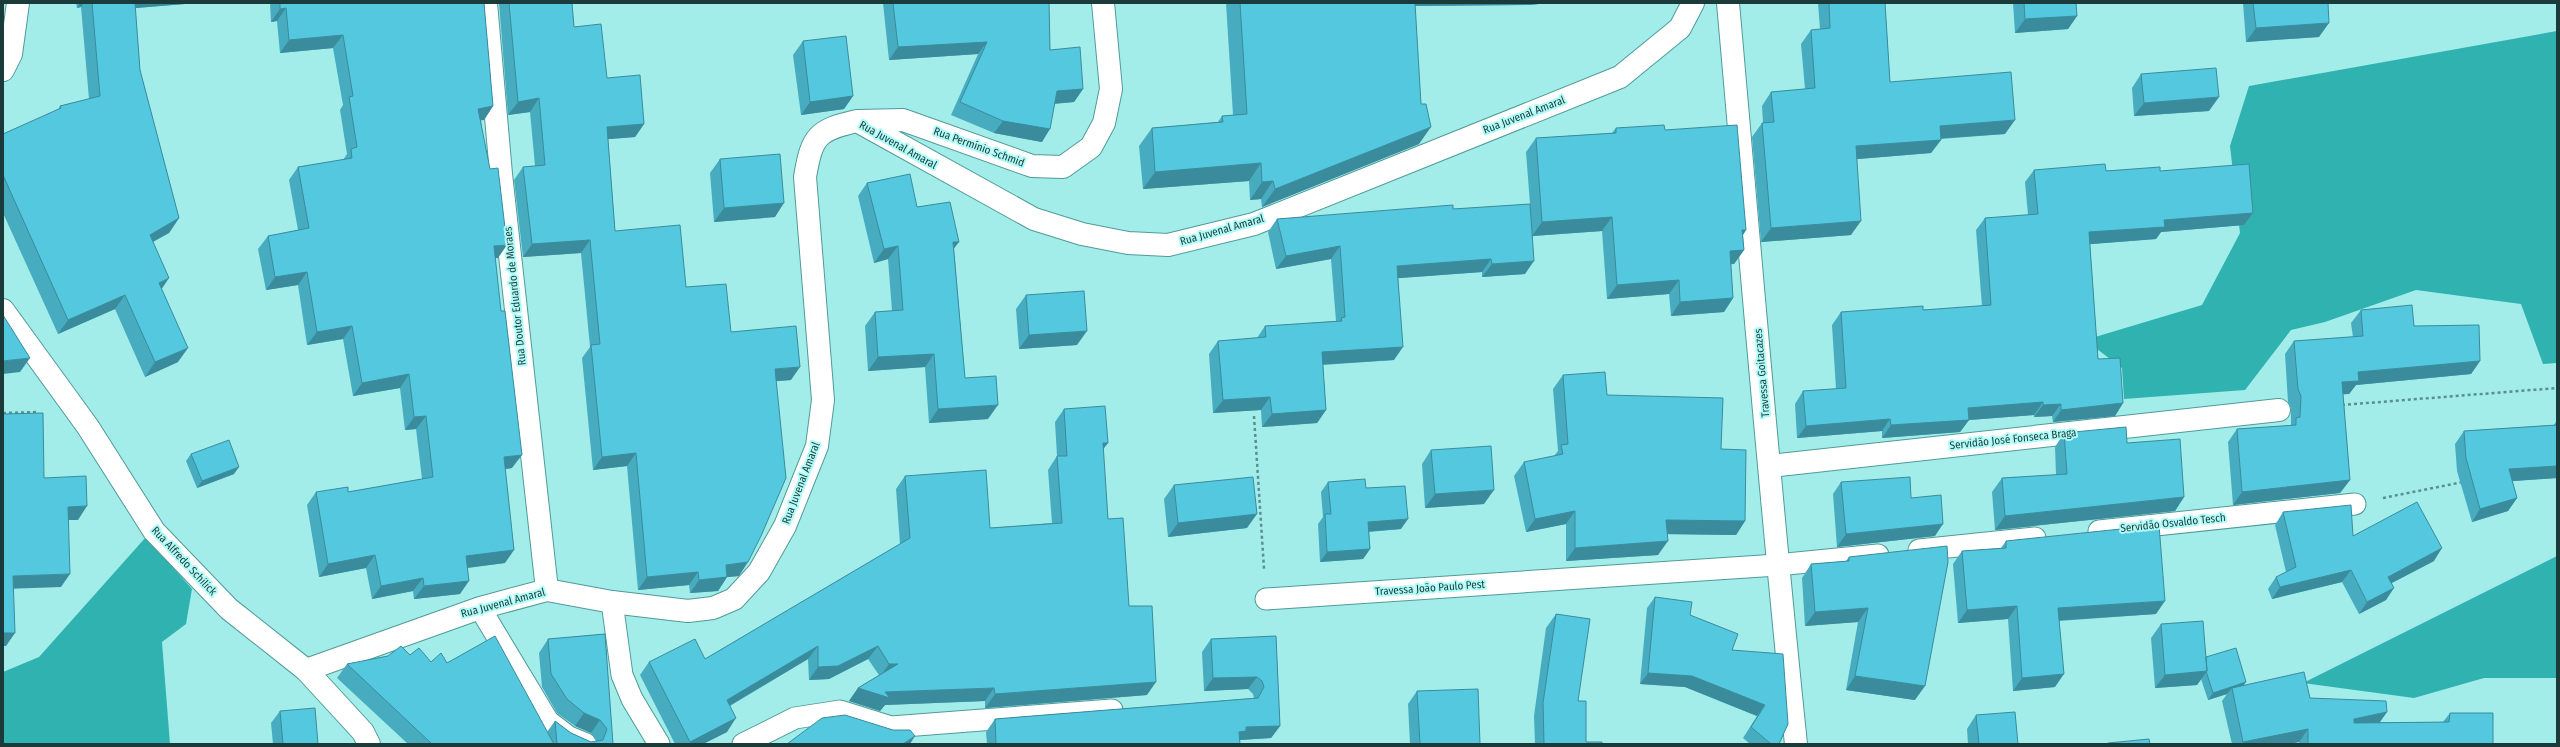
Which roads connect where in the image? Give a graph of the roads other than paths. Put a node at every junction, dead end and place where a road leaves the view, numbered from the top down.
1 (18, 3) edge
2 (486, 3) edge
3 (1103, 3) edge
4 (1693, 3) edge
5 (1728, 3) edge
6 (3, 70) edge
7 (857, 121) junction
8 (3, 310) edge
9 (2279, 410) dead end
10 (1770, 466) junction
11 (2355, 504) road end
12 (2078, 533) edge
13 (2054, 536) edge
14 (1777, 565) junction
15 (546, 590) junction
16 (1266, 599) road end
17 (612, 602) junction
18 (480, 608) junction
19 (306, 670) junction
20 (1132, 708) edge
21 (369, 744) edge
22 (586, 744) edge
23 (659, 744) edge
24 (743, 744) edge
25 (1796, 744) edge

1 - 6 street
2 - 15 street, Rua Doutor Eduardo de Moraes
3 - 7 street, Rua Permínio Schmid
4 - 7 street, Rua Juvenal Amaral
5 - 10 street, Travessa Goitacazes
7 - 17 street, Rua Juvenal Amaral
8 - 19 street, Rua Alfredo Schilick
9 - 10 street, Servidão José Fonseca Braga
10 - 14 street, Travessa Goitacazes
11 - 12 lane, Servidão Osvaldo Tesch
13 - 14 lane
14 - 16 lane, Travessa João Paulo Pest
14 - 25 street, Travessa Goitacazes
15 - 17 street, Rua Juvenal Amaral
15 - 18 street, Rua Juvenal Amaral
17 - 23 lane
18 - 19 street, Rua Juvenal Amaral
18 - 22 lane
19 - 21 street, Rua Alfredo Schilick
20 - 24 lane

